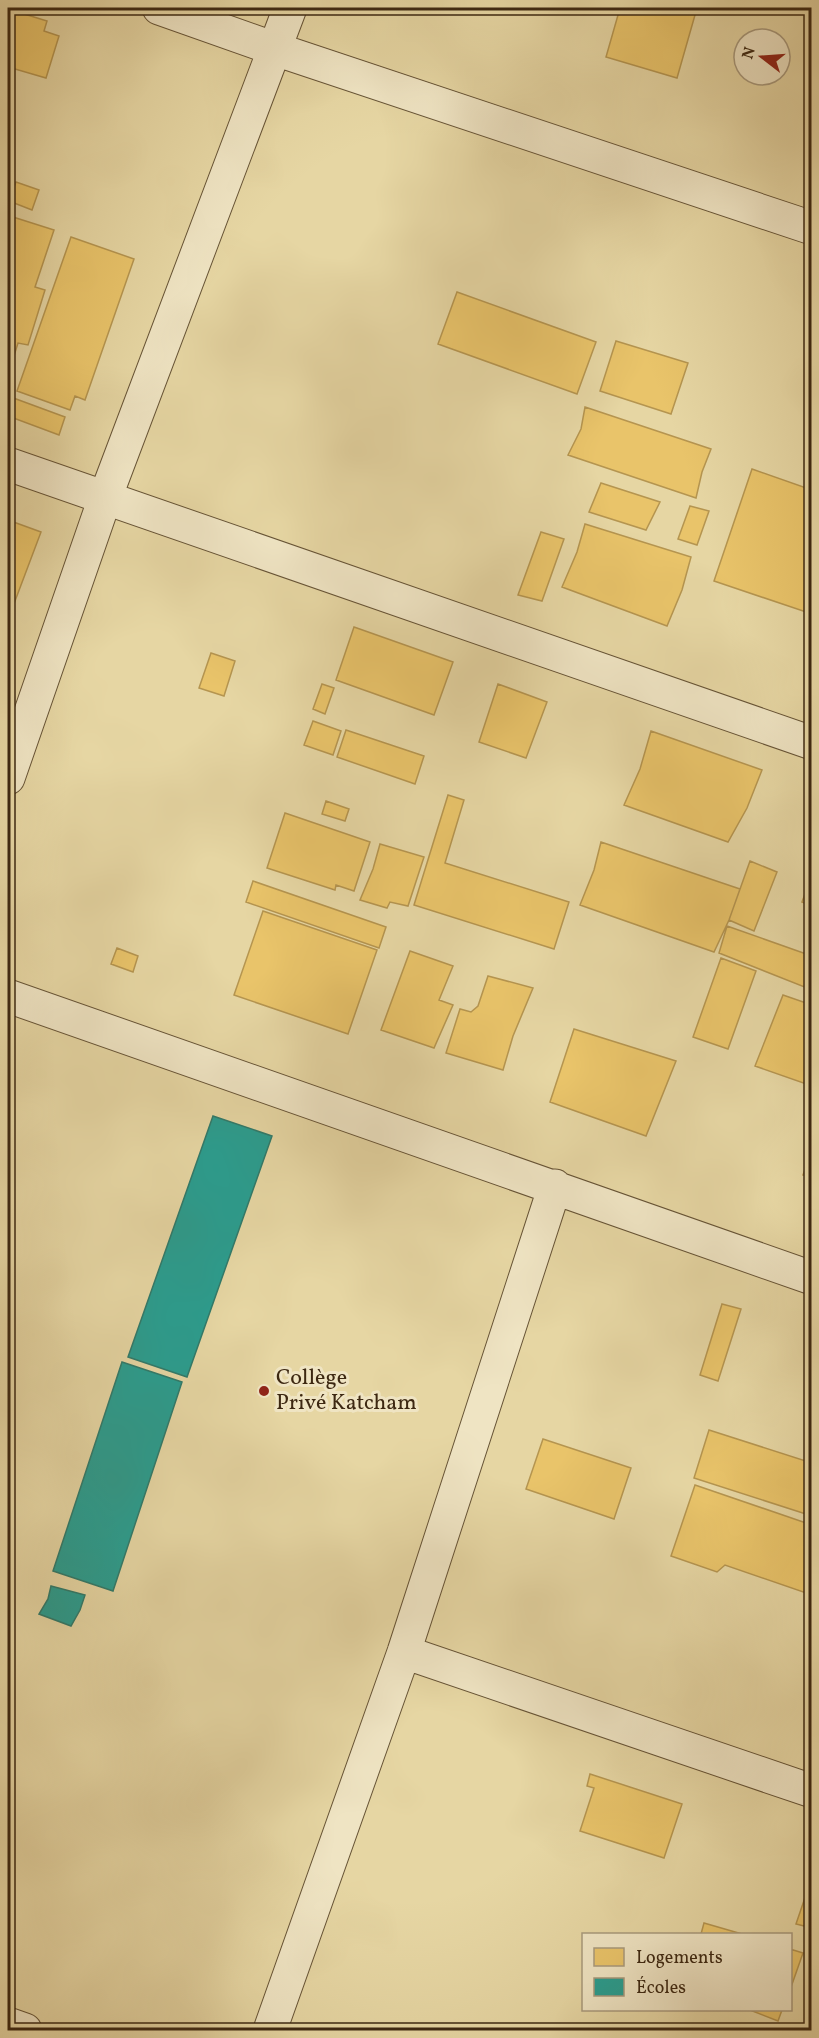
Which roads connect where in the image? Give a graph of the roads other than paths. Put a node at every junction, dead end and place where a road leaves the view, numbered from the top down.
1 (159, 8) edge
2 (290, 8) edge
3 (274, 49) junction
4 (812, 228) edge
5 (8, 464) edge
6 (105, 498) junction
7 (812, 743) edge
8 (8, 778) edge
9 (8, 996) edge
10 (555, 1186) junction
11 (812, 1278) edge
12 (404, 1652) junction
13 (812, 1791) edge
14 (8, 2024) edge
15 (25, 2031) edge
16 (270, 2031) edge

1 - 3 street
2 - 3 street
3 - 4 street
3 - 6 street
5 - 6 street
6 - 7 street
6 - 8 street
9 - 10 street
10 - 11 street
10 - 12 street
12 - 13 street
12 - 16 street
14 - 15 street

